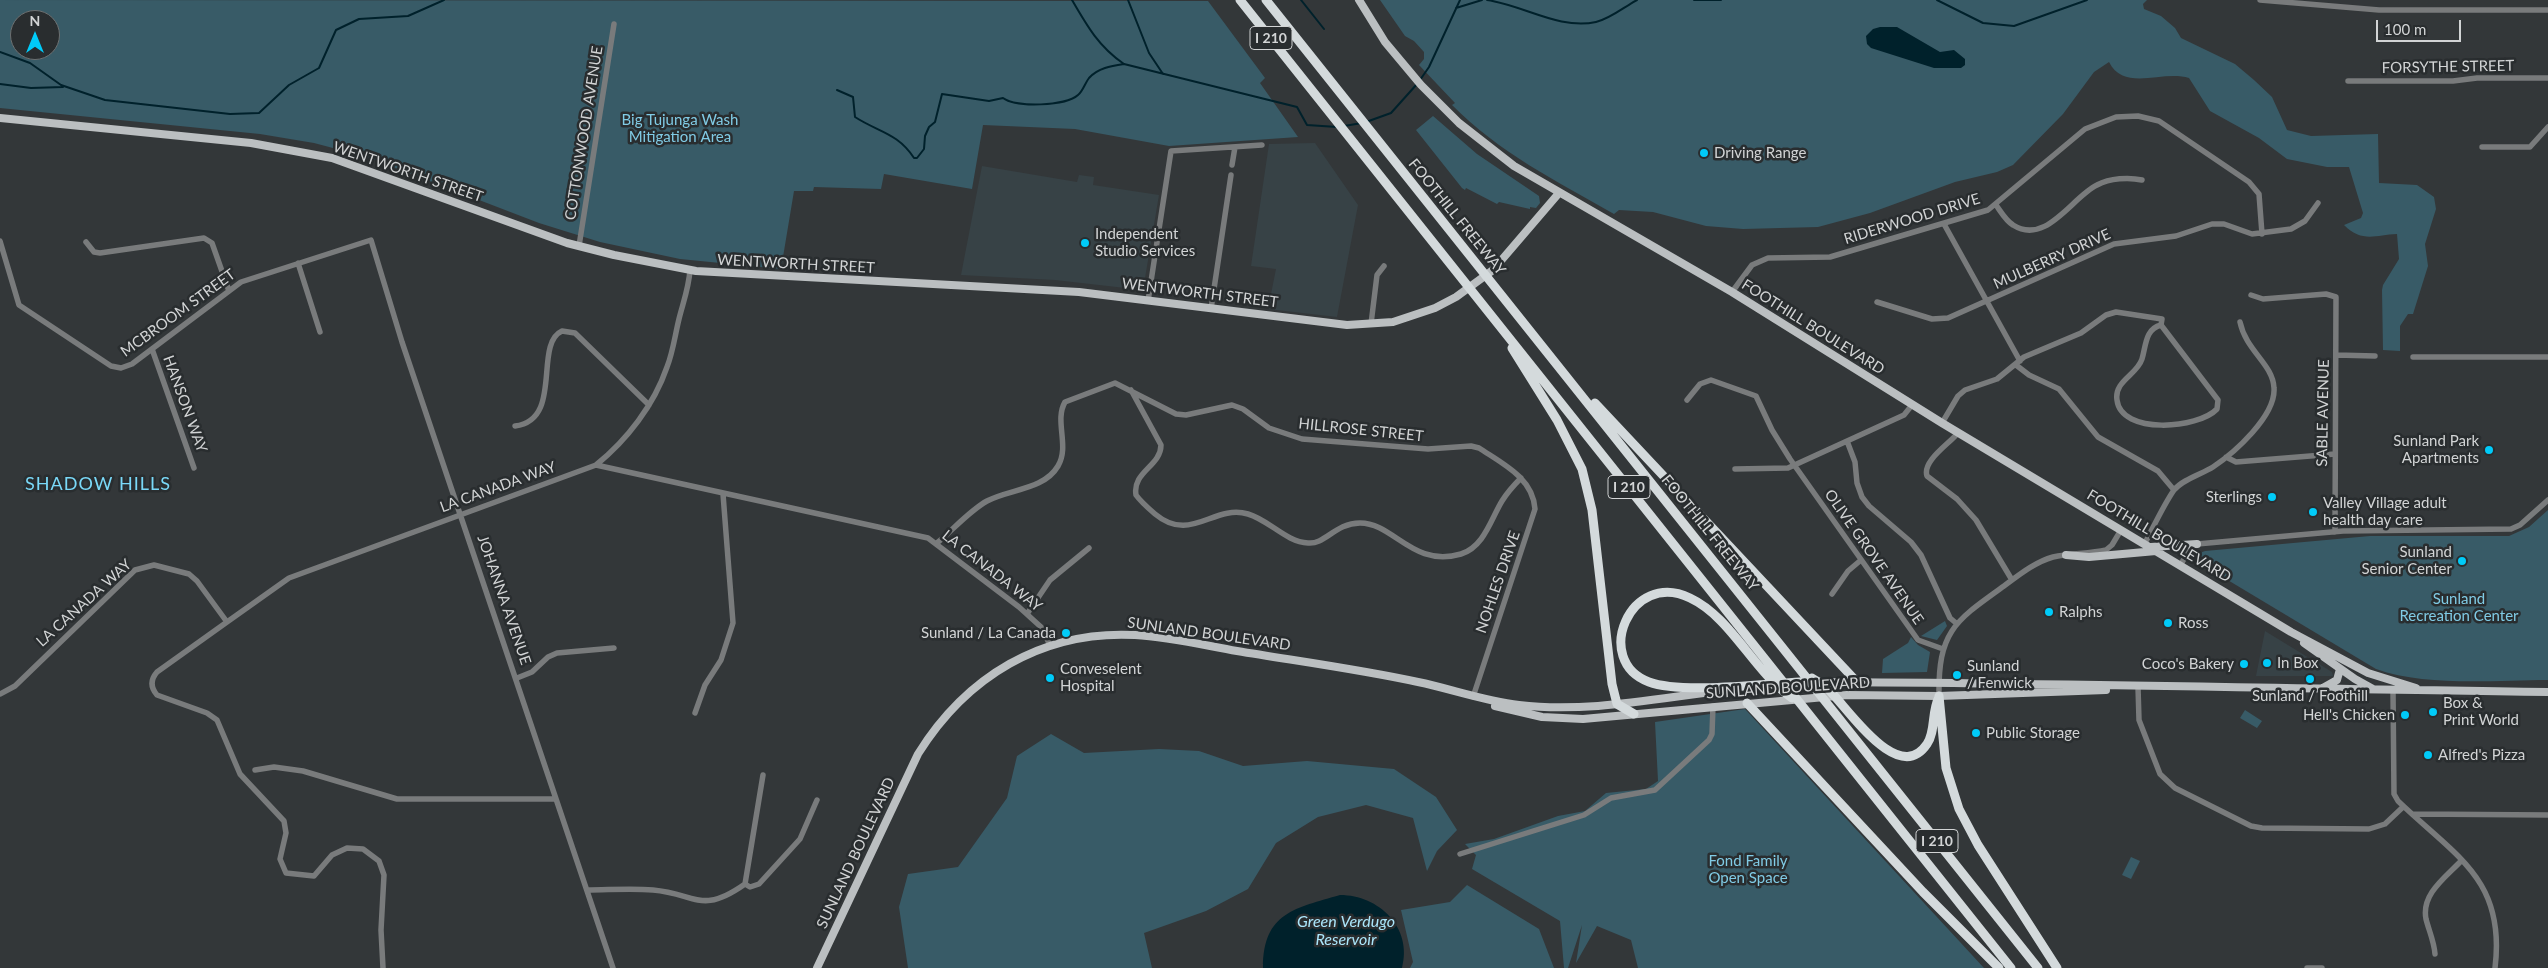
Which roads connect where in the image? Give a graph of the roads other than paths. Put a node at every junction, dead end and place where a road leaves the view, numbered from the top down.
1 (1240, 0) edge
2 (1266, 0) edge
3 (1359, 0) edge
4 (2260, 0) edge
5 (2548, 10) edge
6 (614, 24) dead end
7 (2548, 78) edge
8 (2348, 81) dead end
9 (0, 118) edge
10 (2548, 128) edge
11 (1262, 145) dead end
12 (1235, 147) junction
13 (2482, 147) dead end
14 (1232, 165) dead end
15 (1231, 175) dead end
16 (2142, 180) dead end
17 (1559, 193) junction
18 (2318, 203) dead end
19 (1996, 205) junction
20 (1944, 224) junction
21 (2262, 234) junction
22 (371, 240) joint
23 (0, 241) edge
24 (86, 242) dead end
25 (579, 246) junction
26 (298, 263) junction
27 (1384, 266) dead end
28 (690, 270) junction
29 (229, 291) junction
30 (1732, 292) junction
31 (2251, 295) dead end
32 (1148, 301) junction
33 (1877, 302) dead end
34 (1988, 302) junction
35 (1486, 308) junction
36 (1211, 309) junction
37 (2161, 322) junction
38 (2240, 322) dead end
39 (1371, 324) junction
40 (320, 332) dead end
41 (1539, 342) junction
42 (152, 349) junction
43 (2336, 355) junction
44 (2375, 356) dead end
45 (2413, 357) dead end
46 (2548, 358) edge
47 (2018, 363) junction
48 (1131, 390) junction
49 (1687, 400) dead end
50 (649, 405) junction
51 (1912, 405) junction
52 (1942, 424) junction
53 (515, 426) dead end
54 (1958, 433) junction
55 (1847, 441) junction
56 (2335, 454) junction
57 (2226, 457) junction
58 (596, 466) junction
59 (1795, 466) junction
60 (194, 468) dead end
61 (1735, 469) dead end
62 (1521, 478) junction
63 (2174, 490) junction
64 (723, 494) junction
65 (2548, 500) edge
66 (461, 513) junction
67 (2121, 530) junction
68 (2335, 532) junction
69 (937, 543) junction
70 (2197, 544) junction
71 (2152, 547) junction
72 (1089, 548) dead end
73 (2066, 555) junction
74 (1861, 560) junction
75 (2181, 564) junction
76 (2012, 580) junction
77 (1832, 594) dead end
78 (1027, 614) junction
79 (227, 622) junction
80 (1956, 623) junction
81 (2291, 632) junction
82 (1050, 645) junction
83 (614, 648) dead end
84 (1943, 649) junction
85 (2340, 669) junction
86 (1806, 674) junction
87 (517, 678) junction
88 (1800, 682) junction
89 (1857, 682) junction
90 (1939, 682) junction
91 (2138, 687) junction
92 (2316, 690) junction
93 (2377, 691) junction
94 (2393, 691) junction
95 (2426, 691) junction
96 (2548, 692) edge
97 (0, 694) edge
98 (1940, 696) junction
99 (1473, 697) junction
100 (1747, 703) junction
101 (1800, 703) junction
102 (1617, 704) junction
103 (1713, 706) junction
104 (695, 714) dead end
105 (1634, 714) junction
106 (255, 770) dead end
107 (763, 775) dead end
108 (556, 798) junction
109 (817, 800) dead end
110 (2404, 806) junction
111 (2412, 814) junction
112 (2548, 815) edge
113 (1460, 854) dead end
114 (2461, 861) junction
115 (745, 884) junction
116 (587, 890) junction
117 (2435, 954) dead end
118 (383, 968) edge
119 (613, 968) edge
120 (817, 968) edge
121 (1999, 968) edge
122 (2011, 968) edge
123 (2038, 968) edge
124 (2058, 968) edge
125 (2307, 968) edge
126 (2322, 968) edge
127 (2495, 968) edge

1 - 35 highway, I 210
2 - 41 highway, FOOTHILL FREEWAY / I 210
3 - 17 main road, FOOTHILL BOULEVARD
4 - 5 street
6 - 25 street, COTTONWOOD AVENUE
7 - 8 street, FORSYTHE STREET
9 - 25 main road, WENTWORTH STREET
10 - 13 street
11 - 12 street
12 - 14 street
12 - 32 street
15 - 36 street
16 - 19 street
17 - 30 main road, FOOTHILL BOULEVARD
17 - 39 main road, WENTWORTH STREET
18 - 21 street, MULBERRY DRIVE
19 - 20 street, RIDERWOOD DRIVE
19 - 21 street, RIDERWOOD DRIVE
20 - 30 street, RIDERWOOD DRIVE
20 - 34 street
21 - 34 street, MULBERRY DRIVE
22 - 26 street, MCBROOM STREET
22 - 66 street, JOHANNA AVENUE
23 - 42 street, MCBROOM STREET
24 - 29 street
25 - 28 main road, WENTWORTH STREET
26 - 29 street, MCBROOM STREET
26 - 40 street
27 - 39 street
28 - 32 main road, WENTWORTH STREET
28 - 50 street
29 - 42 street, MCBROOM STREET
30 - 51 main road, FOOTHILL BOULEVARD
31 - 43 street, SABLE AVENUE
32 - 36 main road, WENTWORTH STREET
33 - 34 street, MULBERRY DRIVE
34 - 47 street
35 - 101 highway, I 210
35 - 102 highway
36 - 39 main road, WENTWORTH STREET
37 - 37 street
37 - 47 street
38 - 57 street
41 - 86 highway, FOOTHILL FREEWAY / I 210
41 - 89 highway
42 - 60 street, HANSON WAY
43 - 44 street
43 - 56 street, SABLE AVENUE
45 - 46 street
47 - 52 street
47 - 63 street
48 - 62 street, HILLROSE STREET
48 - 62 street
48 - 69 street, HILLROSE STREET
49 - 59 street, OLIVE GROVE AVENUE
50 - 53 street
50 - 58 street
51 - 52 main road, FOOTHILL BOULEVARD
51 - 55 street
52 - 54 main road, FOOTHILL BOULEVARD
54 - 67 main road, FOOTHILL BOULEVARD
54 - 76 street
55 - 59 street
55 - 80 street
56 - 57 street
56 - 68 street, SABLE AVENUE
57 - 63 street
58 - 64 street, LA CANADA WAY
58 - 66 street, LA CANADA WAY
59 - 61 street
59 - 74 street, OLIVE GROVE AVENUE
62 - 99 street, NOHLES DRIVE
63 - 71 street
64 - 69 street, LA CANADA WAY
64 - 104 street
65 - 68 street
66 - 79 street, LA CANADA WAY
66 - 87 street, JOHANNA AVENUE
67 - 71 main road, FOOTHILL BOULEVARD
67 - 73 street
68 - 70 street
69 - 78 street, LA CANADA WAY
70 - 71 main road
70 - 75 street
71 - 73 main road
71 - 75 main road, FOOTHILL BOULEVARD
72 - 78 street
73 - 76 street
74 - 77 street
74 - 84 street, OLIVE GROVE AVENUE
75 - 81 main road, FOOTHILL BOULEVARD
76 - 80 street
78 - 82 street, LA CANADA WAY
79 - 97 street, LA CANADA WAY
79 - 118 street
80 - 84 street
81 - 85 main road, FOOTHILL BOULEVARD
81 - 95 main road, FOOTHILL BOULEVARD
82 - 99 main road, SUNLAND BOULEVARD
82 - 120 main road, SUNLAND BOULEVARD
83 - 87 street
84 - 90 street
85 - 92 main road
85 - 93 main road, FOOTHILL BOULEVARD
86 - 98 highway
86 - 123 highway, FOOTHILL FREEWAY / I 210
87 - 108 street, JOHANNA AVENUE
88 - 89 main road, SUNLAND BOULEVARD
88 - 101 highway
88 - 102 main road, SUNLAND BOULEVARD
89 - 90 main road, SUNLAND BOULEVARD
90 - 91 main road, SUNLAND BOULEVARD
90 - 98 street
91 - 92 main road, SUNLAND BOULEVARD
91 - 98 main road, SUNLAND BOULEVARD
91 - 110 street
92 - 93 main road, SUNLAND BOULEVARD
93 - 94 main road, FOOTHILL BOULEVARD
94 - 95 main road, FOOTHILL BOULEVARD
94 - 110 street
95 - 96 main road, FOOTHILL BOULEVARD
98 - 100 main road, SUNLAND BOULEVARD
98 - 124 highway
99 - 102 main road, SUNLAND BOULEVARD
99 - 105 main road, SUNLAND BOULEVARD
100 - 103 main road, SUNLAND BOULEVARD
100 - 121 highway
101 - 122 highway, I 210
102 - 105 highway
103 - 105 main road, SUNLAND BOULEVARD
103 - 113 street
106 - 108 street
107 - 115 street
108 - 116 street, JOHANNA AVENUE
109 - 115 street
110 - 111 street
111 - 112 street
111 - 114 street
114 - 117 street
114 - 127 street
115 - 116 street
116 - 119 street, JOHANNA AVENUE
125 - 126 street

